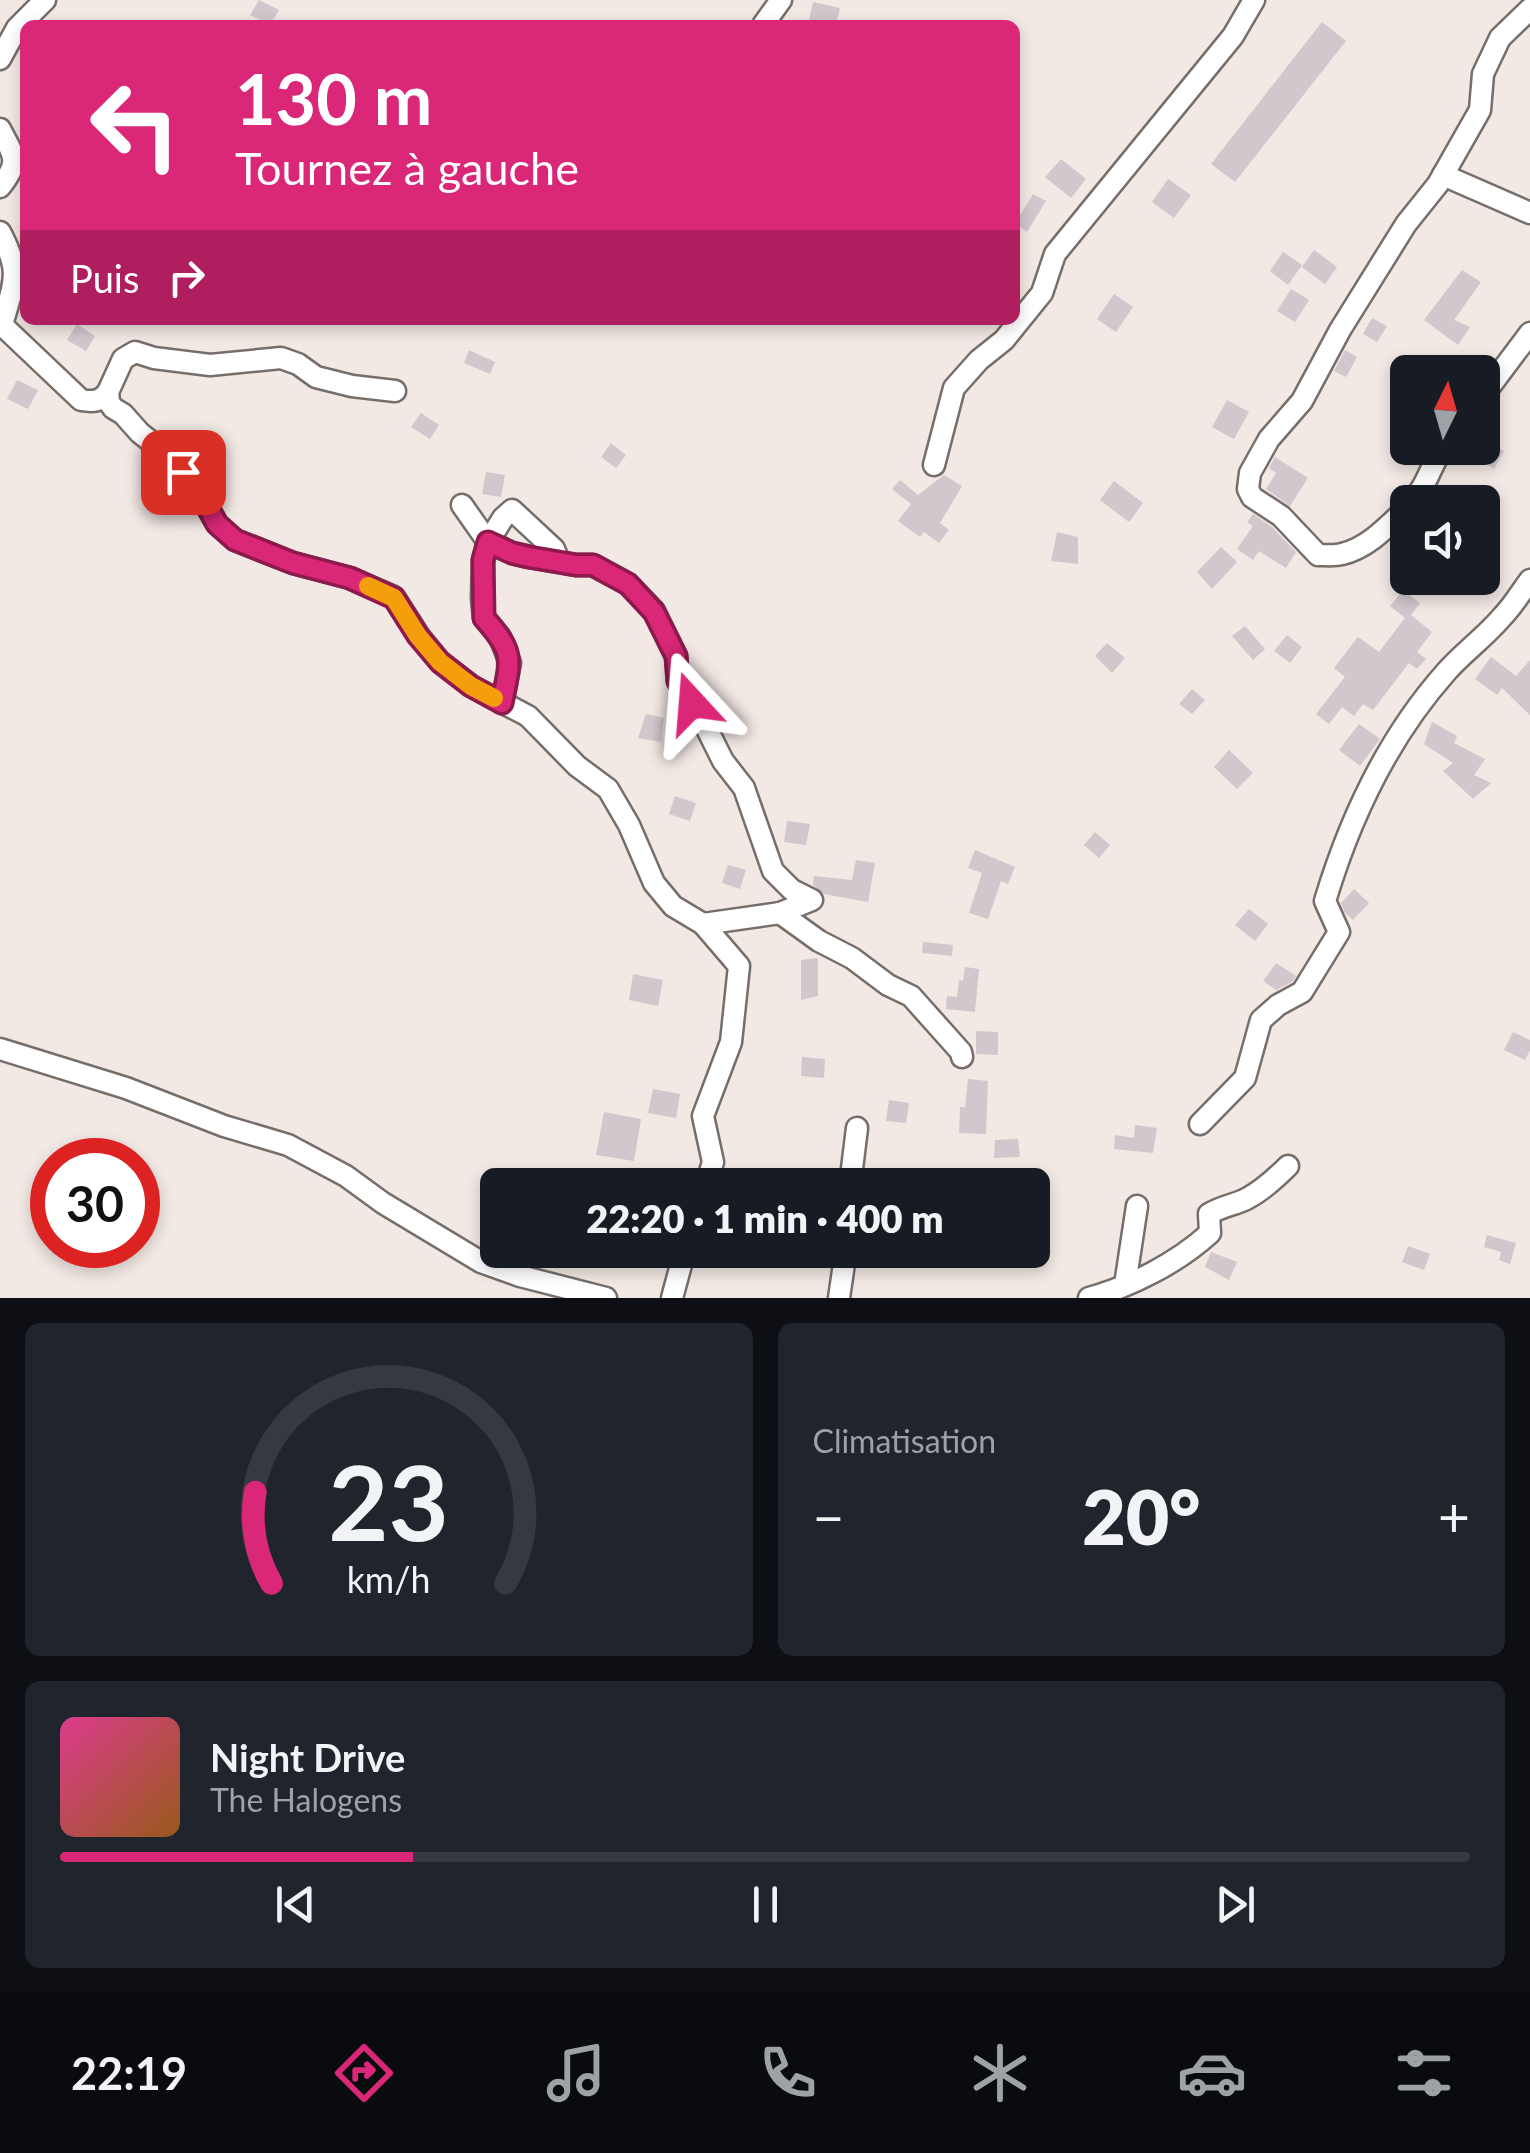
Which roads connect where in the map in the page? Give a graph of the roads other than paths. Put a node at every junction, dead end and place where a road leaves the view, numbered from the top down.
1 (45, 0) edge
2 (782, 0) edge
3 (1254, 0) edge
4 (1530, 10) edge
5 (25, 20) edge
6 (767, 20) edge
7 (20, 25) edge
8 (0, 59) edge
9 (0, 129) edge
10 (1443, 175) junction
11 (0, 187) edge
12 (1530, 213) edge
13 (0, 232) edge
14 (1020, 321) edge
15 (1016, 325) edge
16 (1530, 332) edge
17 (1500, 372) edge
18 (396, 391) dead end
19 (108, 392) junction
20 (934, 465) dead end
21 (462, 505) dead end
22 (1390, 523) edge
23 (488, 542) junction
24 (559, 562) junction
25 (1530, 580) edge
26 (502, 703) junction
27 (780, 913) junction
28 (703, 924) junction
29 (0, 1050) edge
30 (962, 1057) dead end
31 (1200, 1124) dead end
32 (857, 1128) dead end
33 (1288, 1166) dead end
34 (711, 1168) edge
35 (852, 1168) edge
36 (1137, 1206) dead end
37 (680, 1268) edge
38 (844, 1268) edge
39 (1124, 1285) junction
40 (606, 1298) edge
41 (672, 1298) edge
42 (840, 1298) edge
43 (1089, 1298) edge

1 - 5 street
2 - 6 street
3 - 14 street
4 - 10 street
7 - 8 street
9 - 11 street
10 - 12 street
10 - 22 street
13 - 19 street
15 - 20 street
16 - 17 street
18 - 19 street
19 - 26 street
21 - 23 street
23 - 24 street
23 - 24 street
23 - 26 street
24 - 27 street
25 - 31 street
26 - 28 street
27 - 28 street
27 - 30 street
28 - 34 street
29 - 40 street
32 - 35 street
33 - 39 street
36 - 39 street
37 - 41 street
38 - 42 street
39 - 43 street

